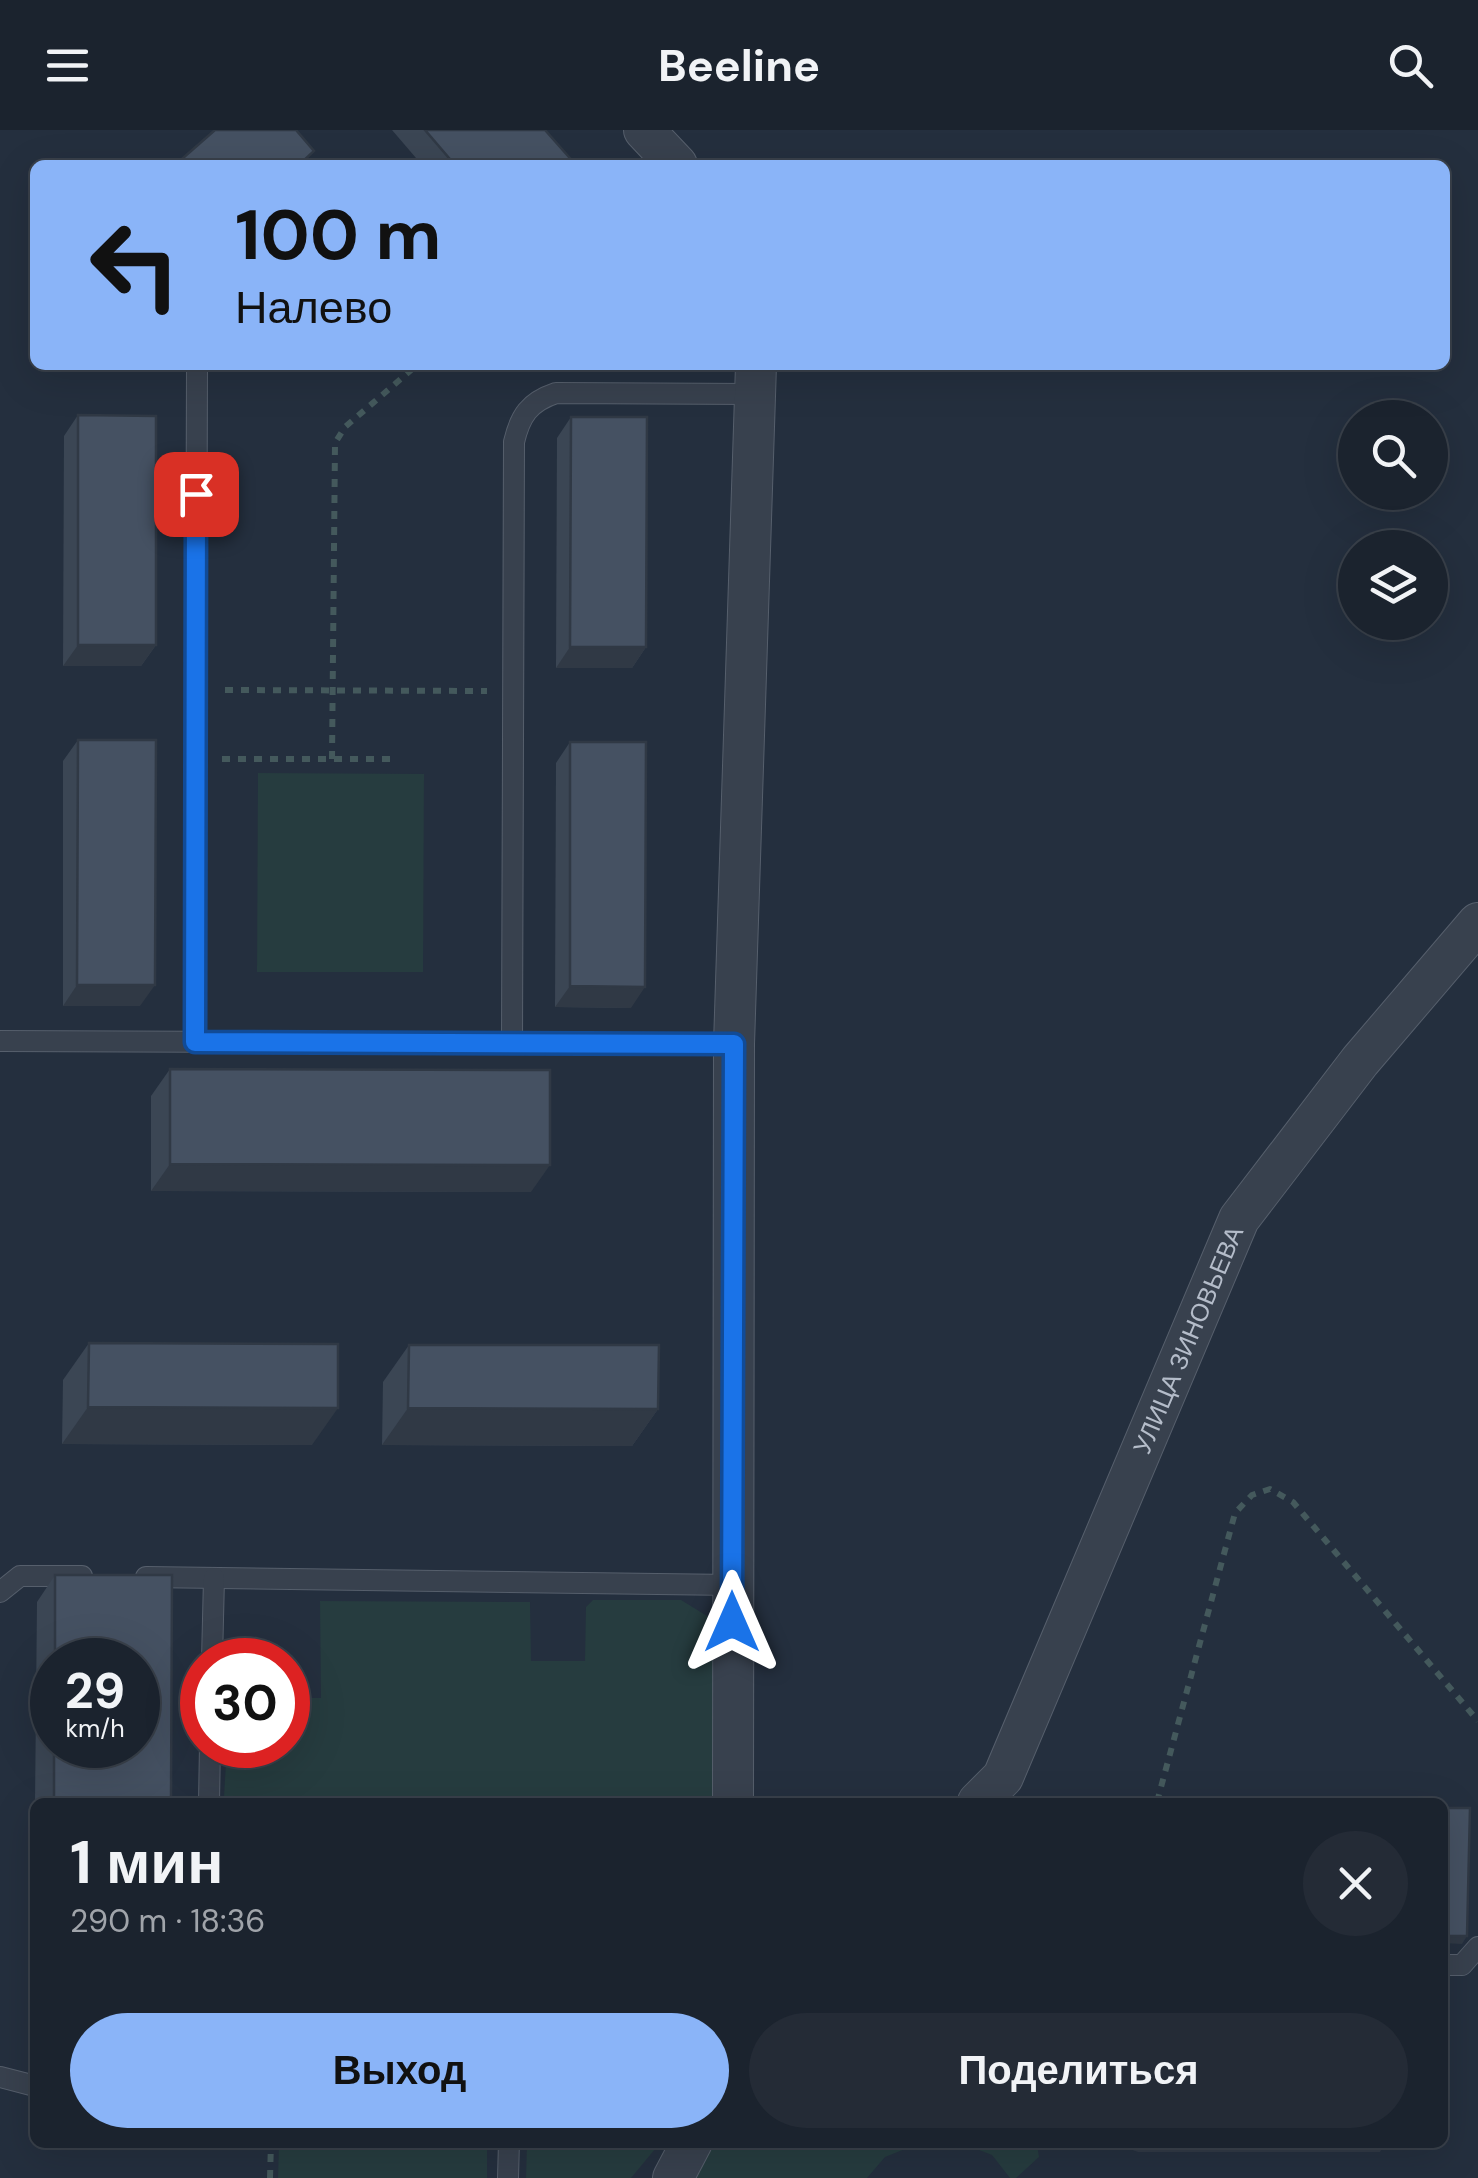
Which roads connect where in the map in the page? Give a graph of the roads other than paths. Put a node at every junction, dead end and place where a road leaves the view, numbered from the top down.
1 (644, 130) edge
2 (672, 160) edge
3 (196, 370) edge
4 (754, 380) edge
5 (1478, 923) edge
6 (0, 1042) edge
7 (195, 1042) junction
8 (512, 1043) junction
9 (734, 1044) junction
10 (214, 1578) junction
11 (732, 1585) junction
12 (0, 1592) edge
13 (213, 1638) edge
14 (210, 1768) edge
15 (209, 1798) edge
16 (732, 1798) edge
17 (982, 1798) edge
18 (1478, 1947) edge
19 (1448, 1964) edge
20 (0, 2077) edge
21 (30, 2085) edge
22 (509, 2148) edge
23 (689, 2148) edge
24 (508, 2178) edge
25 (673, 2178) edge

1 - 2 street
3 - 7 lane
4 - 8 lane
4 - 9 street
5 - 17 street, УЛИЦА ЗИНОВЬЕВА
6 - 7 lane
7 - 8 lane
8 - 9 lane
9 - 11 street
10 - 11 lane
10 - 12 lane
10 - 13 lane
11 - 16 street
14 - 15 lane
18 - 19 lane
20 - 21 lane
22 - 24 lane
23 - 25 street

